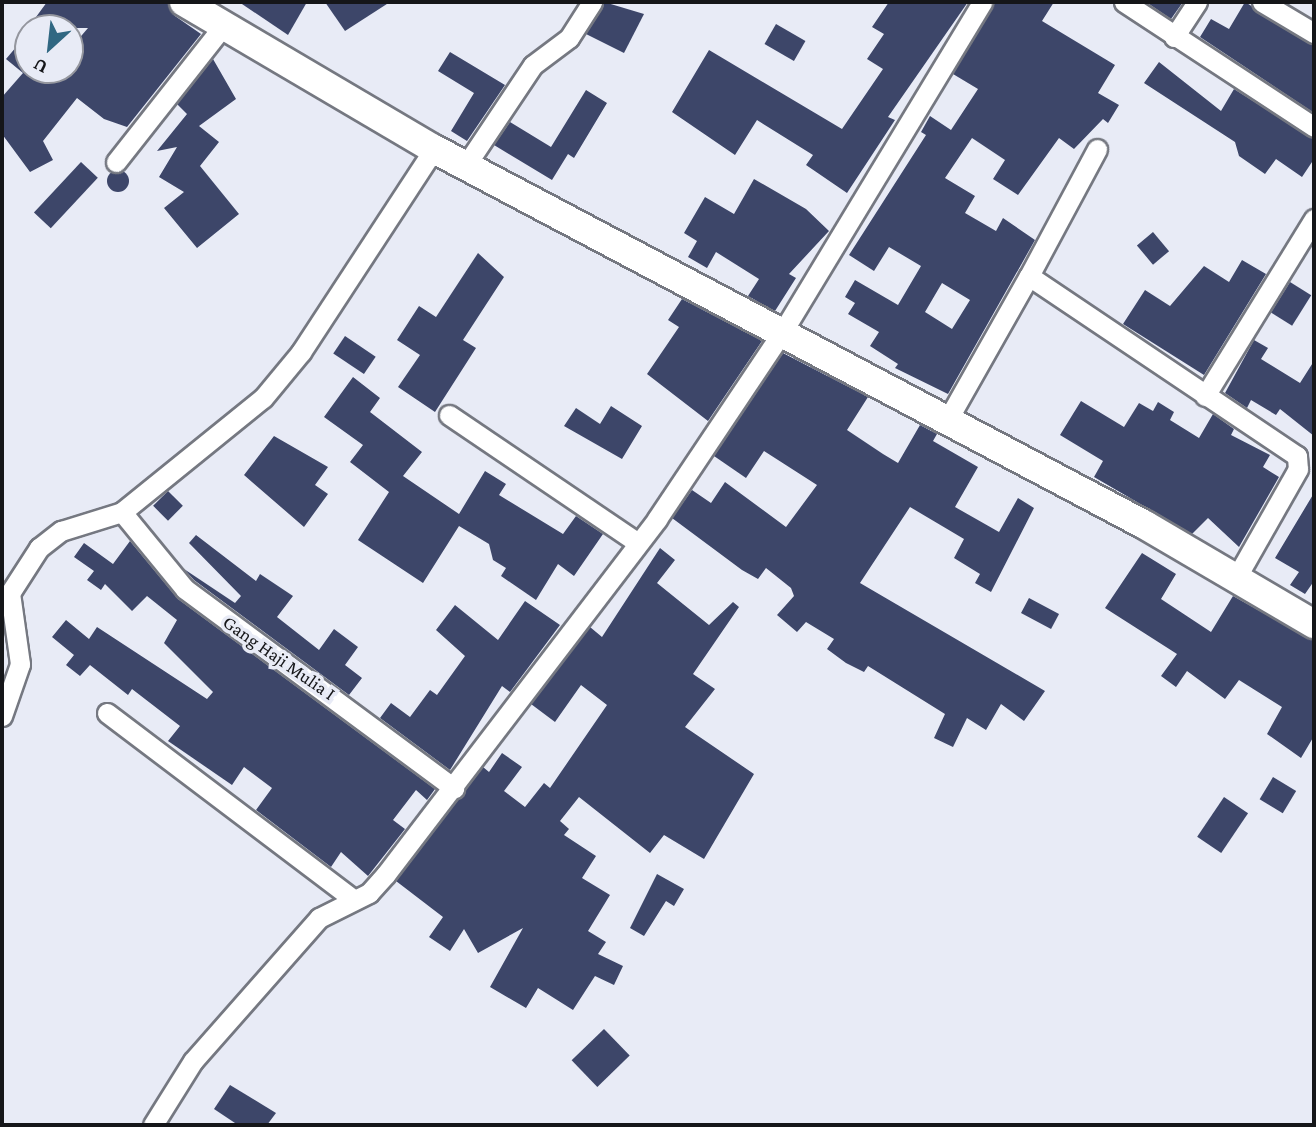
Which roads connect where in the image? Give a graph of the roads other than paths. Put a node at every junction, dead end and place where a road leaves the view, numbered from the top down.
1 (184, 2) edge
2 (592, 2) edge
3 (982, 2) edge
4 (1124, 2) edge
5 (1197, 2) edge
6 (1262, 2) edge
7 (224, 25) junction
8 (1314, 33) edge
9 (1174, 37) junction
10 (1314, 127) edge
11 (434, 149) junction
12 (1097, 149) dead end
13 (116, 162) dead end
14 (466, 165) junction
15 (1314, 219) edge
16 (1029, 276) junction
17 (783, 331) junction
18 (1205, 396) junction
19 (449, 415) dead end
20 (948, 419) junction
21 (122, 512) junction
22 (638, 543) junction
23 (1236, 579) junction
24 (1314, 624) edge
25 (107, 713) dead end
26 (2, 716) edge
27 (454, 788) junction
28 (353, 899) junction
29 (153, 1125) edge

1 - 7 main road
2 - 14 street
3 - 17 street
4 - 9 street
5 - 9 street
6 - 8 street
7 - 11 main road
7 - 13 street
9 - 10 street
11 - 14 main road
11 - 21 street
12 - 16 street
14 - 17 main road
15 - 18 street
16 - 18 street
16 - 20 street
17 - 20 main road
17 - 22 street
18 - 23 street
19 - 22 street
20 - 23 main road
21 - 26 street
21 - 27 street, Gang Haji Mulia I
22 - 27 street
23 - 24 main road
25 - 28 street
27 - 28 street
28 - 29 street

